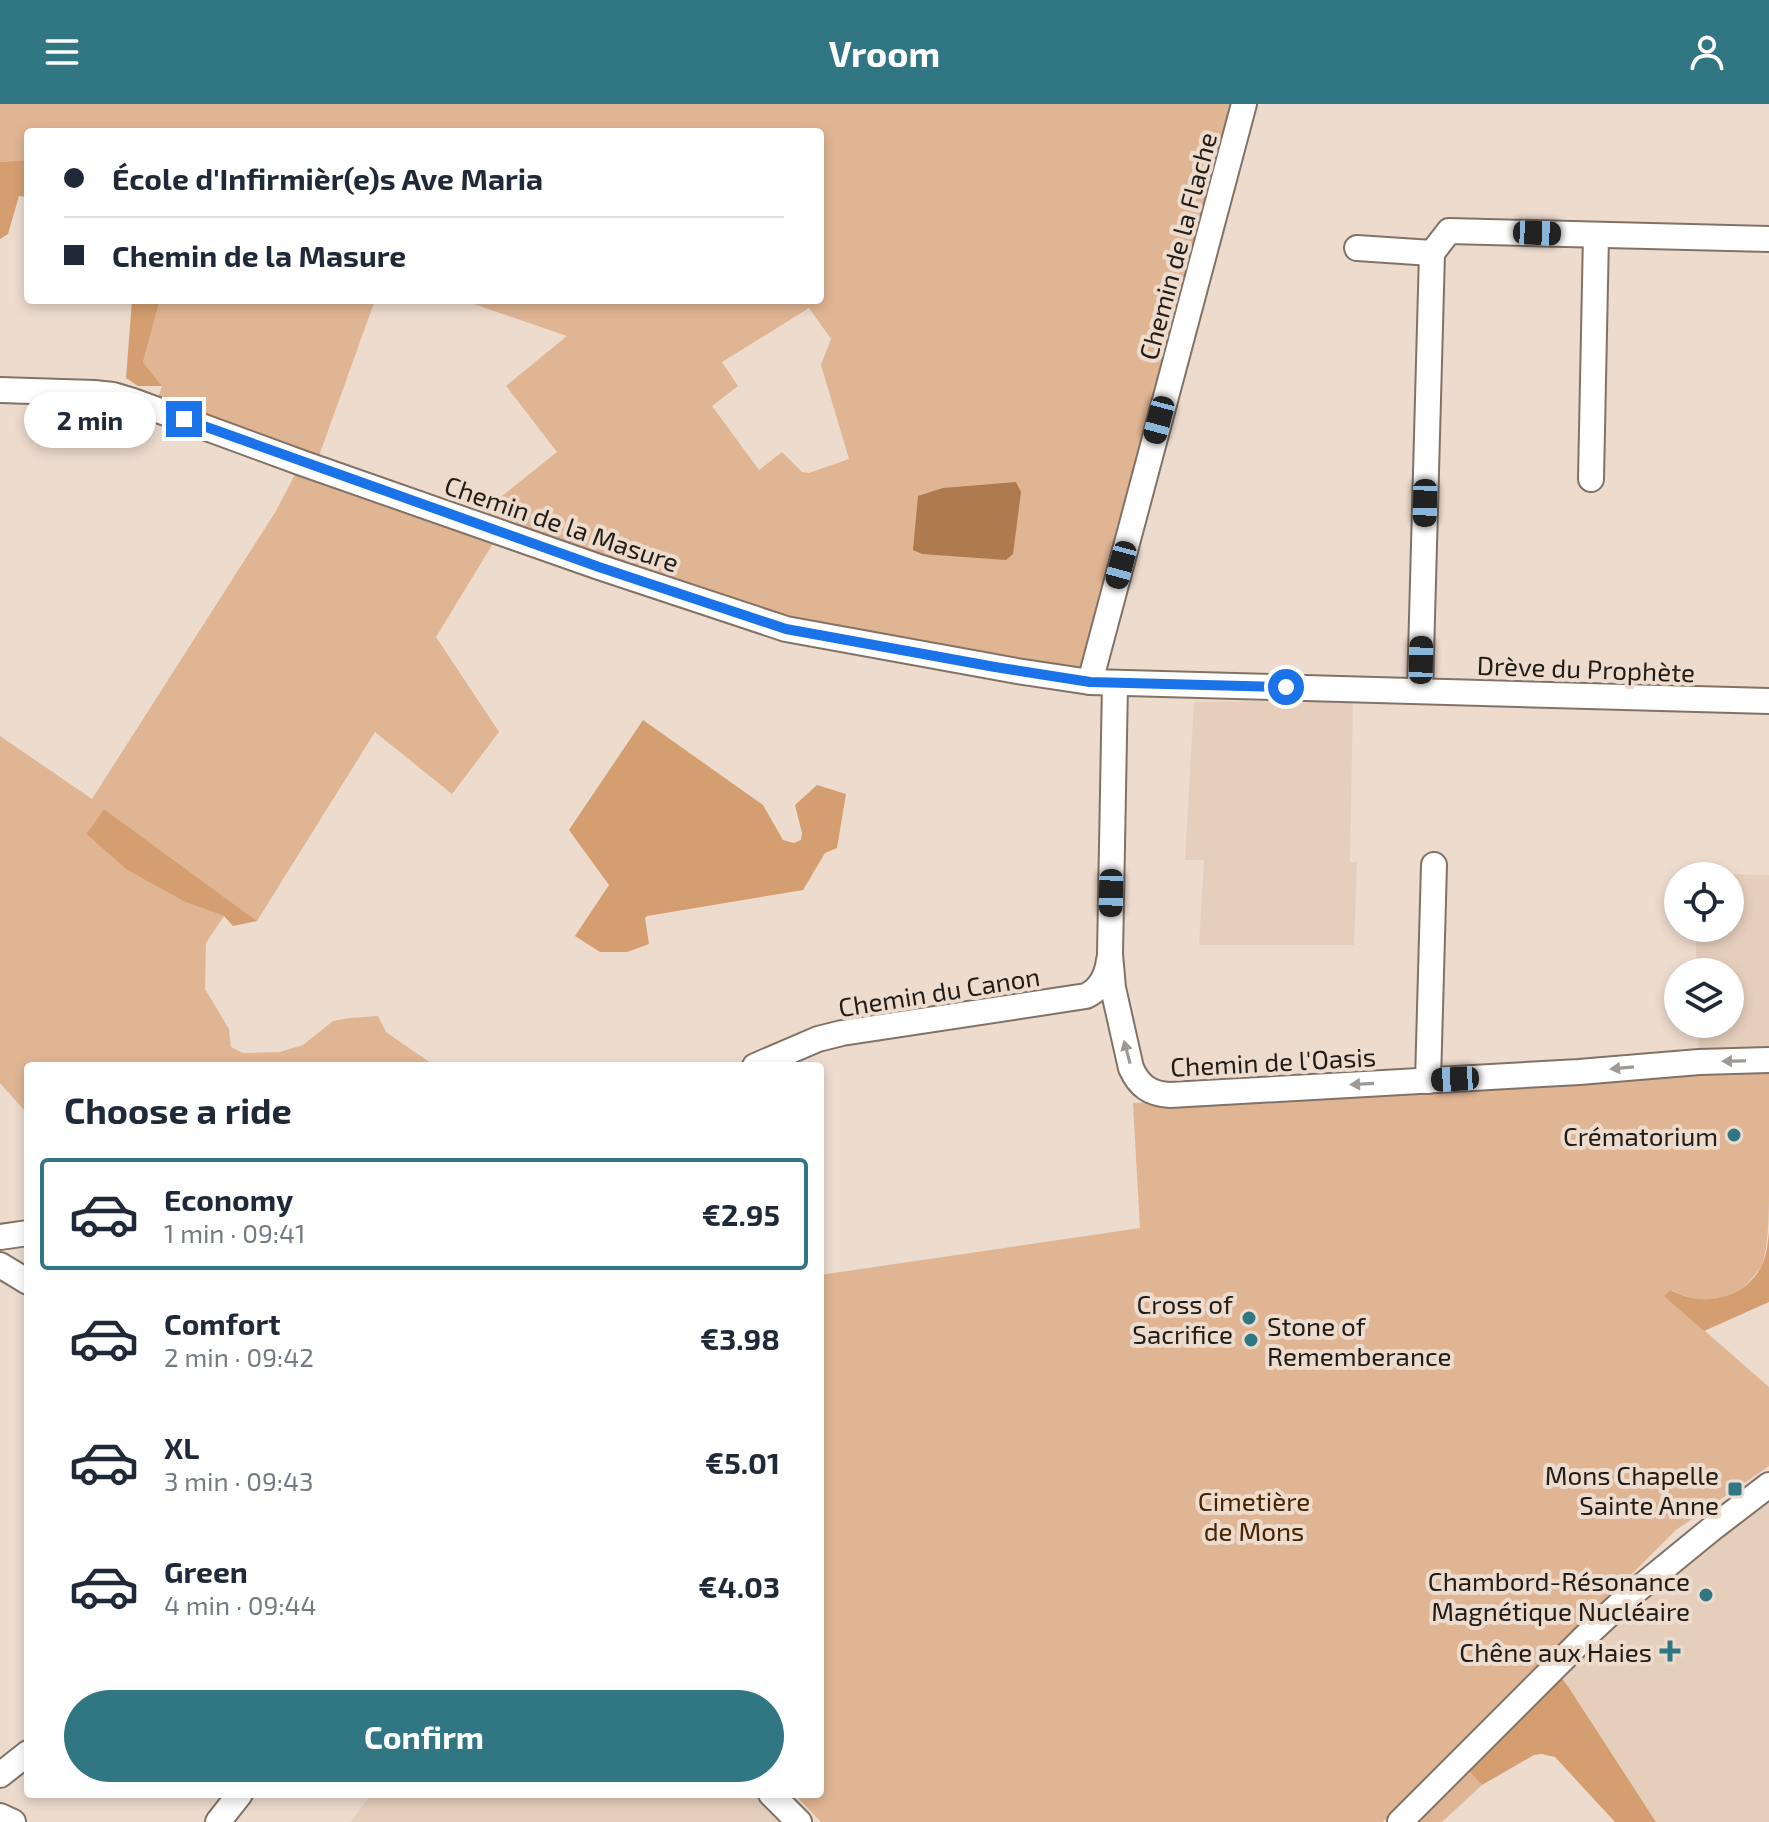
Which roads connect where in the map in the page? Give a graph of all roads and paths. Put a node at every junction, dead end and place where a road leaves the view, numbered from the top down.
1 (1244, 104) edge
2 (1596, 235) junction
3 (1769, 239) edge
4 (1357, 248) dead end
5 (1432, 253) junction
6 (0, 390) edge
7 (1591, 479) dead end
8 (1090, 682) junction
9 (1115, 683) junction
10 (1420, 691) junction
11 (1769, 701) edge
12 (1434, 865) dead end
13 (1110, 954) junction
14 (1769, 1060) edge
15 (764, 1062) edge
16 (1428, 1081) junction
17 (24, 1234) edge
18 (0, 1237) edge
19 (0, 1265) edge
20 (24, 1280) edge
21 (1769, 1485) edge
22 (24, 1756) edge
23 (0, 1775) edge
24 (237, 1798) edge
25 (775, 1798) edge
26 (0, 1816) edge
27 (13, 1822) edge
28 (218, 1822) edge
29 (799, 1822) edge
30 (1400, 1822) edge

1 - 8 street, Chemin de la Flache
2 - 3 street
2 - 5 street
2 - 7 street
4 - 5 street
5 - 10 street
6 - 8 street, Chemin de la Masure
8 - 9 street, Chemin de la Masure
9 - 10 street, Drève du Prophète
9 - 13 street, Chemin de l'Oasis
10 - 11 street, Drève du Prophète
12 - 16 street
13 - 15 street, Chemin du Canon
16 -> 13 street, Chemin de l'Oasis
14 -> 16 street, Chemin de l'Oasis
17 - 18 street
19 - 20 street
21 - 30 street
22 - 23 street
24 - 28 street
25 - 29 street
26 - 27 street

